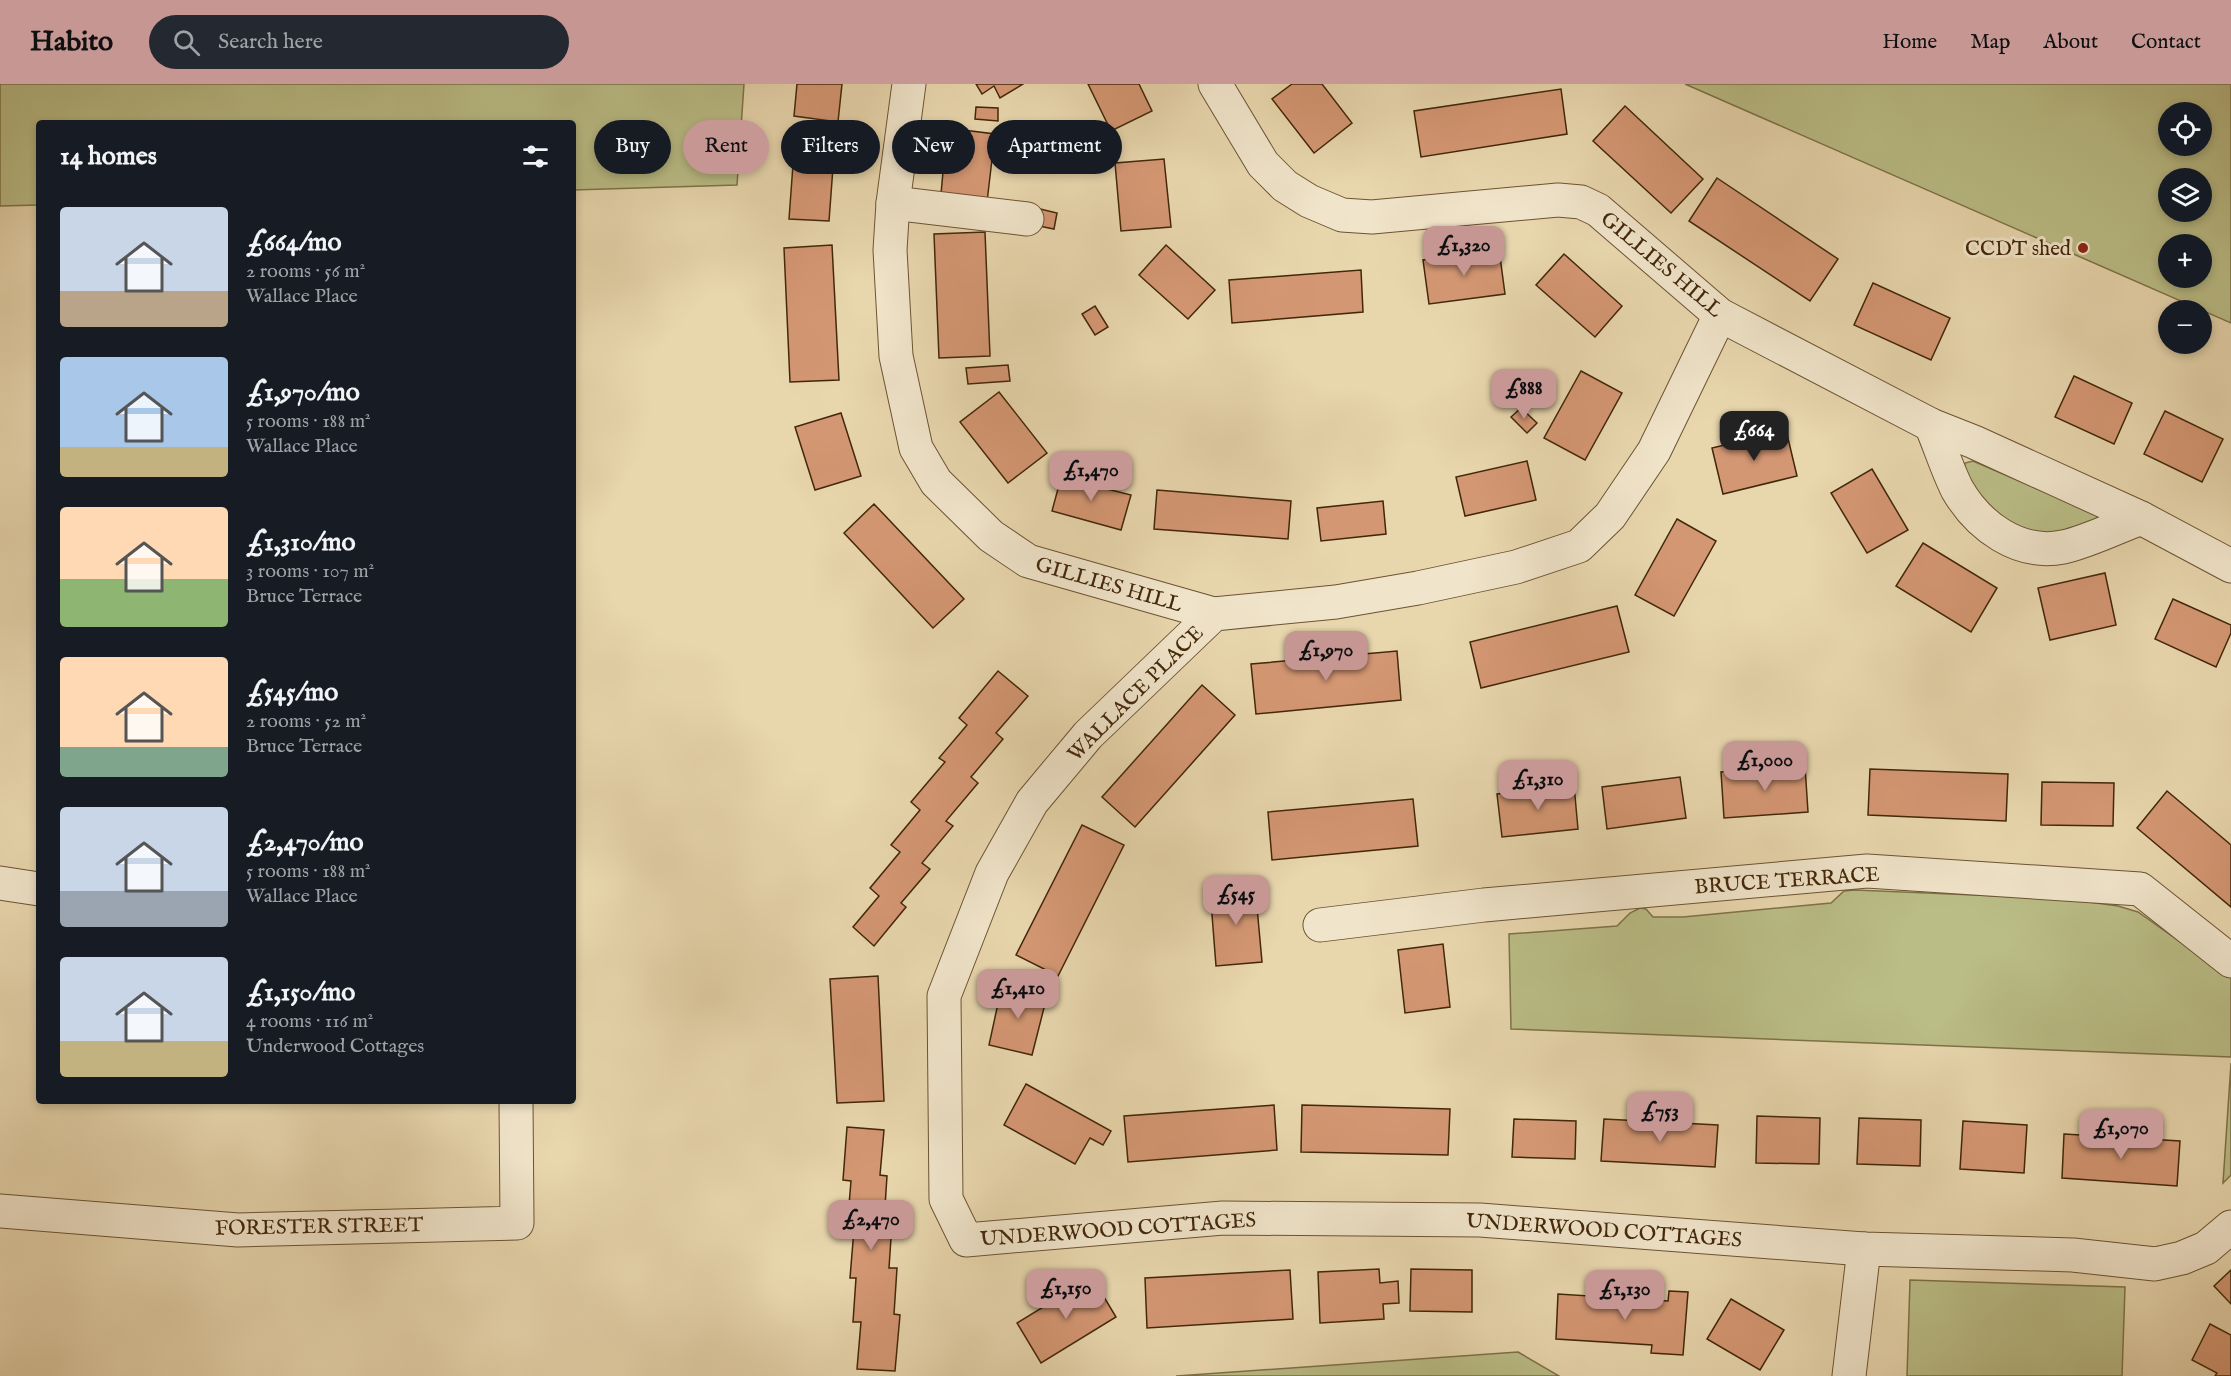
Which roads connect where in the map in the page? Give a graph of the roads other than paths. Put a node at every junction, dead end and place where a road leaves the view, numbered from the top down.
1 (909, 84) edge
2 (1215, 84) edge
3 (893, 203) junction
4 (1027, 219) dead end
5 (1720, 315) junction
6 (1931, 425) junction
7 (2141, 518) junction
8 (2231, 566) edge
9 (1214, 614) junction
10 (0, 883) edge
11 (36, 889) edge
12 (1320, 925) dead end
13 (2231, 961) edge
14 (516, 1104) edge
15 (0, 1211) edge
16 (2231, 1227) edge
17 (966, 1240) joint
18 (1864, 1248) junction
19 (1849, 1376) edge

1 - 3 street, GILLIES HILL
2 - 5 street, GILLIES HILL
3 - 4 street
3 - 9 street, GILLIES HILL
5 - 6 street, GILLIES HILL
5 - 9 street, WALLACE PLACE
6 - 7 street, GILLIES HILL
6 - 7 street
7 - 8 street, GILLIES HILL
9 - 17 street, WALLACE PLACE
10 - 11 street
12 - 13 street, BRUCE TERRACE
14 - 15 street, FORESTER STREET
16 - 18 street, UNDERWOOD COTTAGES
17 - 18 street, UNDERWOOD COTTAGES
18 - 19 street

